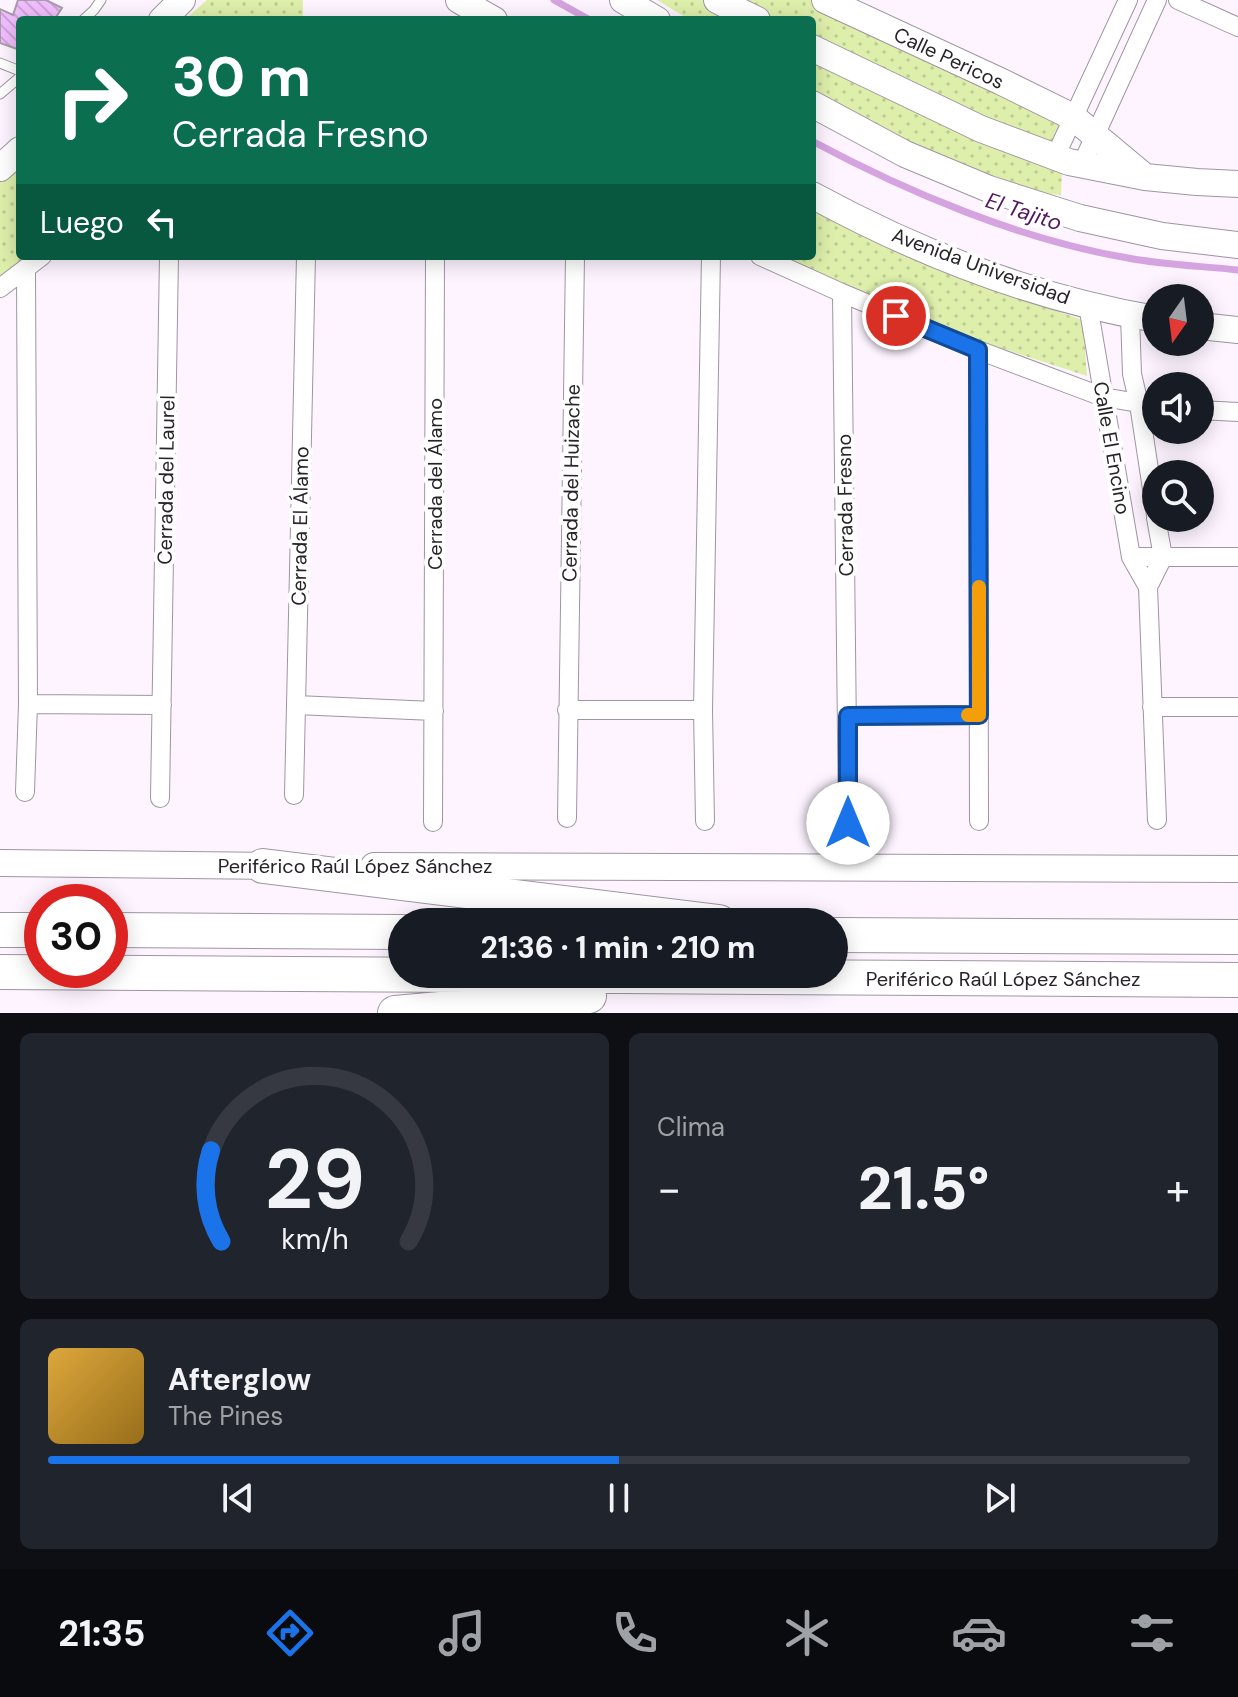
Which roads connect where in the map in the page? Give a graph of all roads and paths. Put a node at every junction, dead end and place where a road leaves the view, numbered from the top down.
1 (101, 0) edge
2 (182, 0) edge
3 (459, 0) edge
4 (623, 0) edge
5 (717, 0) edge
6 (825, 0) edge
7 (1128, 0) edge
8 (1157, 0) edge
9 (1178, 0) edge
10 (87, 16) edge
11 (166, 16) edge
12 (487, 16) edge
13 (650, 16) edge
14 (749, 16) edge
15 (1238, 27) edge
16 (816, 50) edge
17 (16, 78) edge
18 (0, 94) edge
19 (816, 106) edge
20 (1073, 117) junction
21 (1095, 135) junction
22 (16, 154) edge
23 (1055, 157) junction
24 (1082, 164) junction
25 (0, 168) edge
26 (1145, 177) junction
27 (1238, 184) edge
28 (816, 197) edge
29 (1238, 245) edge
30 (37, 260) edge
31 (169, 260) edge
32 (306, 260) edge
33 (435, 260) edge
34 (575, 260) edge
35 (711, 260) edge
36 (769, 260) edge
37 (26, 269) junction
38 (0, 288) edge
39 (842, 293) junction
40 (1088, 305) junction
41 (1142, 317) edge
42 (1142, 322) edge
43 (1214, 327) edge
44 (1238, 330) edge
45 (978, 350) junction
46 (1142, 395) edge
47 (1103, 397) junction
48 (1142, 404) edge
49 (1214, 411) edge
50 (1238, 412) edge
51 (1159, 532) edge
52 (1131, 557) junction
53 (1163, 557) junction
54 (1238, 557) edge
55 (1148, 587) junction
56 (28, 704) junction
57 (162, 705) junction
58 (296, 705) junction
59 (1152, 707) junction
60 (1238, 707) edge
61 (567, 710) junction
62 (703, 710) junction
63 (434, 711) junction
64 (979, 715) junction
65 (848, 716) junction
66 (25, 792) dead end
67 (294, 795) dead end
68 (160, 798) dead end
69 (567, 818) dead end
70 (1157, 820) dead end
71 (705, 821) dead end
72 (979, 821) dead end
73 (433, 822) dead end
74 (848, 823) dead end
75 (0, 863) edge
76 (263, 866) junction
77 (1238, 869) edge
78 (605, 908) edge
79 (0, 930) edge
80 (24, 930) edge
81 (128, 930) edge
82 (388, 932) edge
83 (848, 935) edge
84 (1238, 937) edge
85 (0, 972) edge
86 (388, 975) edge
87 (848, 978) edge
88 (1238, 980) edge
89 (667, 988) edge
90 (395, 1013) edge

1 - 10 lane
2 - 11 street
3 - 12 street
4 - 13 street
5 - 14 street
6 - 20 street, Calle Pericos
7 - 20 street
8 - 21 street
9 - 15 street
16 - 23 street
17 - 18 lane
19 - 29 street
20 - 21 street, Calle Pericos
20 - 23 street
21 - 24 street
21 - 26 street, Calle Pericos
22 - 25 street
23 - 24 street
24 - 26 street
26 - 27 street
28 - 40 street, Avenida Universidad
30 - 37 street
31 - 57 street, Cerrada del Laurel
32 - 58 street, Cerrada El Álamo
33 - 63 street, Cerrada del Álamo
34 - 61 street, Cerrada del Huizache
35 - 62 street
36 - 39 street
37 - 38 street
37 - 56 street
39 - 45 street
39 - 65 street, Cerrada Fresno
40 - 41 street, Avenida Universidad
40 - 47 street, Calle El Encino
42 - 46 street, Calle El Encino
43 - 44 street
45 - 47 street
45 - 64 street
47 - 48 street
47 - 52 street, Calle El Encino
49 - 50 street
51 - 53 street, Calle El Encino
52 - 53 street
52 - 55 street, Calle El Encino
53 - 54 street
53 - 55 street, Calle El Encino
55 - 59 street, Calle El Encino
56 - 57 street
56 - 66 street
57 - 68 street, Cerrada del Laurel
58 - 63 street
58 - 67 street, Cerrada El Álamo
59 - 60 street
59 - 70 street, Calle El Encino
61 - 62 street
61 - 69 street, Cerrada del Huizache
62 - 71 street
63 - 73 street, Cerrada del Álamo
64 - 65 street
64 - 72 street
65 - 74 street, Cerrada Fresno
75 - 76 street, Periférico Raúl López Sánchez
76 - 77 street, Periférico Raúl López Sánchez
76 - 78 highway
79 - 80 highway
81 - 82 highway
83 - 84 highway
85 - 86 highway, Periférico Raúl López Sánchez
87 - 88 highway, Periférico Raúl López Sánchez
89 - 90 highway

